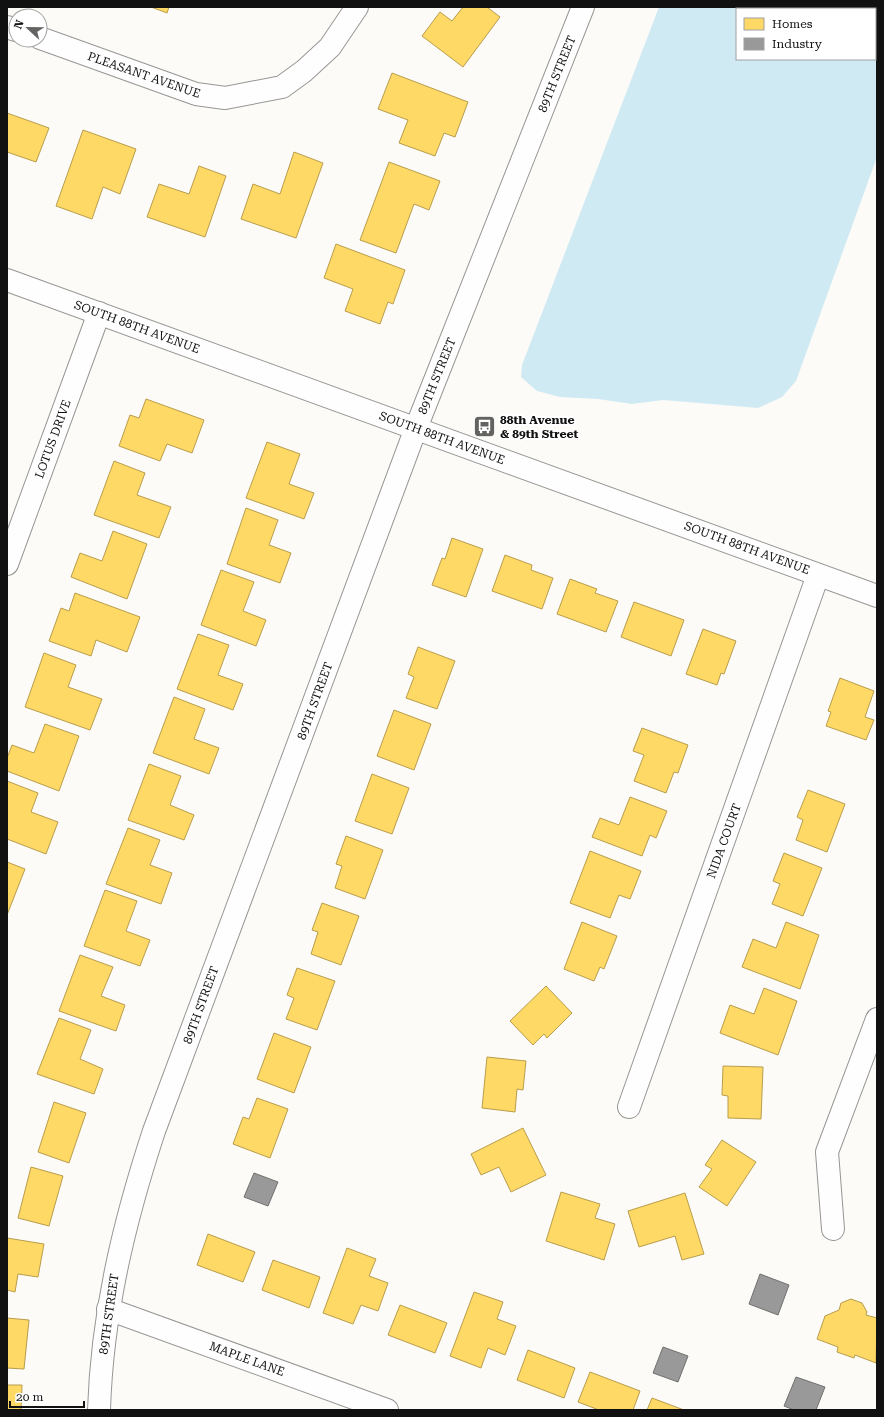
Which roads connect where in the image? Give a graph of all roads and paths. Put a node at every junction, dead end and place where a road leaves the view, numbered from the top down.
1 (357, 7) edge
2 (583, 7) edge
3 (48, 41) edge
4 (7, 280) edge
5 (99, 313) junction
6 (416, 428) junction
7 (7, 564) edge
8 (818, 575) junction
9 (877, 596) edge
10 (877, 1019) edge
11 (629, 1107) dead end
12 (833, 1229) dead end
13 (108, 1309) junction
14 (99, 1410) edge
15 (387, 1410) edge

1 - 3 street, PLEASANT AVENUE
2 - 6 street, 89TH STREET
4 - 5 street, SOUTH 88TH AVENUE
5 - 6 street, SOUTH 88TH AVENUE
5 - 7 street, LOTUS DRIVE
6 - 8 street, SOUTH 88TH AVENUE
6 - 13 street, 89TH STREET
8 - 9 street, SOUTH 88TH AVENUE
8 - 11 street, NIDA COURT
10 - 12 street
13 - 14 street, 89TH STREET
13 - 15 street, MAPLE LANE

